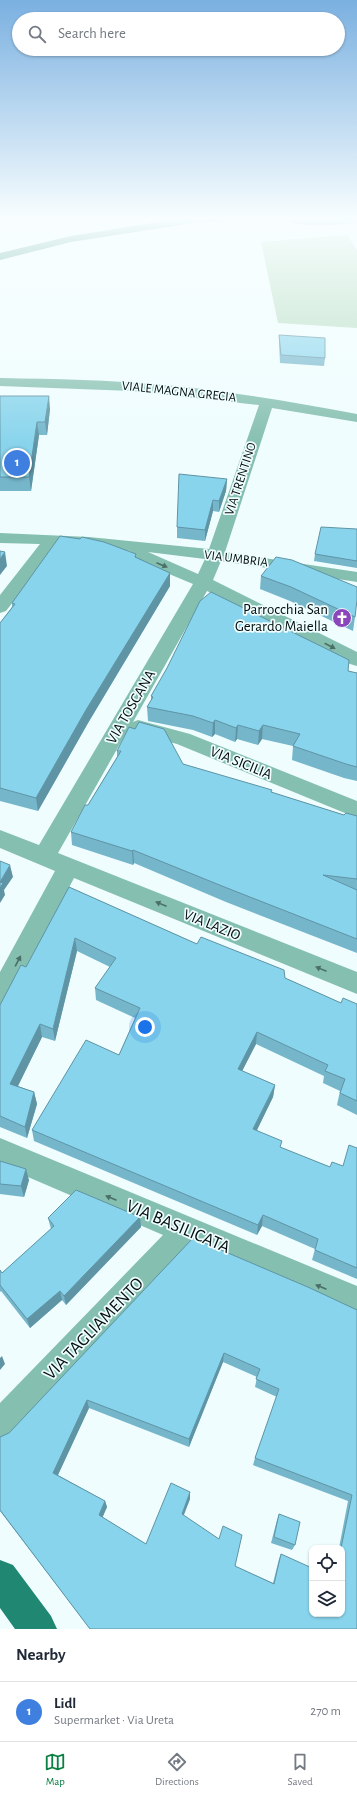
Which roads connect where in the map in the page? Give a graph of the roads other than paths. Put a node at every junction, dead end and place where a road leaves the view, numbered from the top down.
1 (0, 382) edge
2 (267, 402) junction
3 (357, 418) edge
4 (0, 538) edge
5 (53, 539) junction
6 (114, 544) junction
7 (215, 556) junction
8 (357, 577) edge
9 (203, 582) junction
10 (0, 608) edge
11 (357, 660) edge
12 (122, 723) junction
13 (357, 810) edge
14 (0, 839) edge
15 (44, 857) junction
16 (68, 867) junction
17 (357, 983) edge
18 (0, 996) edge
19 (0, 1151) edge
20 (187, 1231) junction
21 (357, 1302) edge
22 (0, 1427) edge
23 (0, 1578) edge
24 (38, 1629) edge

1 - 2 street, VIALE MAGNA GRECIA
2 - 3 street, VIALE MAGNA GRECIA
2 - 7 street, VIA TRENTINO
4 - 5 street, VIA UMBRIA
5 - 6 street, VIA UMBRIA
5 - 10 street
6 - 7 street, VIA UMBRIA
6 -> 9 street
7 - 8 street, VIA UMBRIA
7 - 9 street, VIA TOSCANA
9 -> 11 street
9 - 12 street, VIA TOSCANA
12 - 13 street, VIA SICILIA
12 - 15 street, VIA TOSCANA
14 - 15 street, VIA LAZIO
15 - 16 street, VIA LAZIO
17 -> 16 street, VIA LAZIO
18 -> 16 street
20 -> 19 street, VIA BASILICATA
21 -> 20 street, VIA BASILICATA
20 - 22 street, VIA TAGLIAMENTO
23 - 24 main road

